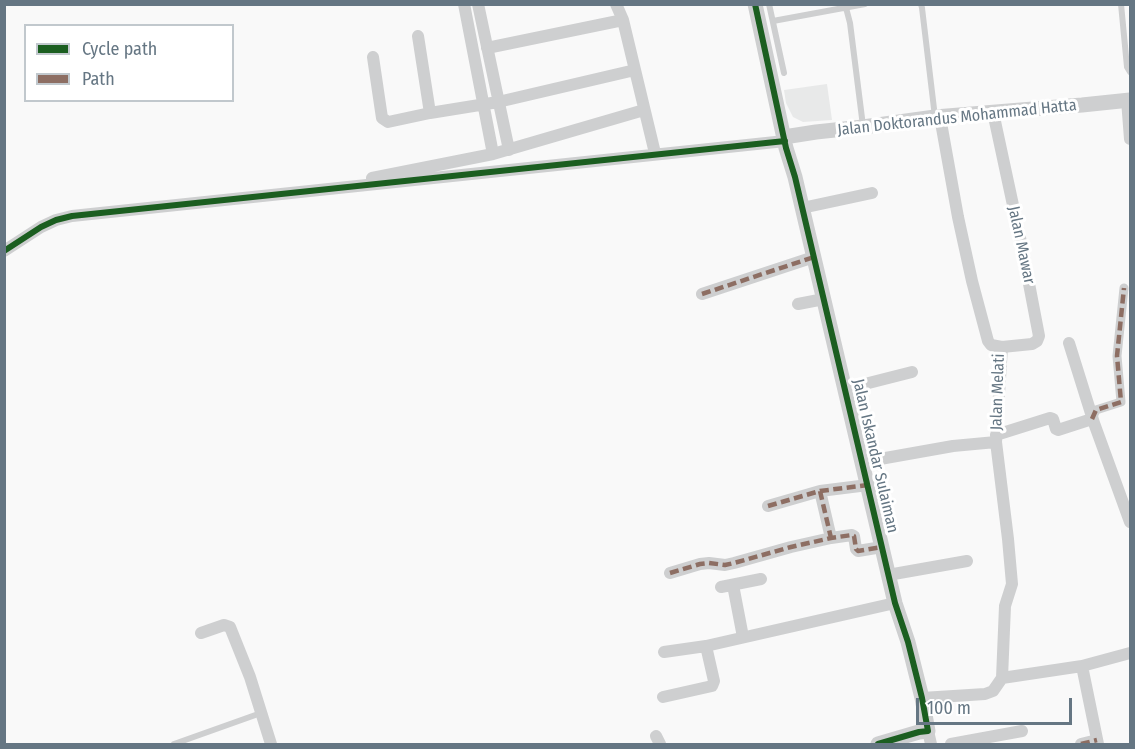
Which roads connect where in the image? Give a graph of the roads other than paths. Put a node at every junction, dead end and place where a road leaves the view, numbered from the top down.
1 (464, 4) edge
2 (478, 4) edge
3 (615, 4) edge
4 (755, 4) edge
5 (769, 4) edge
6 (865, 4) edge
7 (921, 4) edge
8 (1121, 4) edge
9 (845, 6) edge
10 (623, 20) junction
11 (773, 21) junction
12 (418, 36) dead end
13 (487, 48) junction
14 (373, 57) dead end
15 (635, 70) junction
16 (1131, 72) edge
17 (784, 73) dead end
18 (1129, 100) edge
19 (498, 102) junction
20 (484, 105) junction
21 (644, 110) junction
22 (993, 112) junction
23 (430, 113) junction
24 (938, 117) junction
25 (863, 127) junction
26 (785, 139) junction
27 (1131, 139) edge
28 (654, 149) dead end
29 (509, 150) junction
30 (493, 154) junction
31 (367, 179) dead end
32 (872, 193) dead end
33 (802, 208) junction
34 (4, 251) edge
35 (814, 257) junction
36 (1124, 288) dead end
37 (702, 294) dead end
38 (824, 299) junction
39 (798, 304) dead end
40 (1069, 343) dead end
41 (1002, 347) junction
42 (912, 372) dead end
43 (845, 389) junction
44 (1092, 419) junction
45 (996, 439) junction
46 (863, 462) junction
47 (868, 485) junction
48 (820, 491) junction
49 (768, 506) dead end
50 (1131, 522) edge
51 (831, 538) junction
52 (882, 547) junction
53 (967, 561) dead end
54 (670, 573) dead end
55 (888, 575) junction
56 (761, 579) dead end
57 (895, 603) junction
58 (201, 633) dead end
59 (743, 637) junction
60 (706, 646) junction
61 (664, 652) dead end
62 (1131, 653) edge
63 (1082, 666) junction
64 (1002, 678) junction
65 (663, 696) dead end
66 (922, 698) junction
67 (261, 713) junction
68 (1022, 731) dead end
69 (929, 738) edge
70 (1098, 742) edge
71 (174, 744) edge
72 (271, 744) edge
73 (878, 744) edge
74 (951, 744) edge
75 (1081, 744) edge

1 - 20 street
2 - 13 street
3 - 10 street
4 - 26 street, Jalan Iskandar Sulaiman
5 - 11 lane
6 - 9 lane
7 - 24 lane
8 - 16 lane
9 - 11 lane
9 - 25 lane
10 - 13 street
10 - 15 street
11 - 17 lane
12 - 23 street
13 - 19 street
14 - 23 street
15 - 19 street
15 - 21 street
18 - 22 street, Jalan Doktorandus Mohammad Hatta
18 - 27 street
19 - 20 street
19 - 29 street
20 - 23 street
20 - 30 street
21 - 28 street
21 - 29 street
22 - 24 street, Jalan Doktorandus Mohammad Hatta
22 - 41 street, Jalan Mawar
24 - 25 street, Jalan Doktorandus Mohammad Hatta
24 - 41 street, Jalan Melati
25 - 26 street, Jalan Doktorandus Mohammad Hatta
26 - 33 street, Jalan Iskandar Sulaiman
26 - 34 street
29 - 30 street
30 - 31 street
32 - 33 street
33 - 35 street, Jalan Iskandar Sulaiman
35 - 37 street
35 - 38 street, Jalan Iskandar Sulaiman
36 - 44 street
38 - 39 street
38 - 43 street, Jalan Iskandar Sulaiman
40 - 44 street
41 - 45 street, Jalan Melati
42 - 43 street
43 - 46 street, Jalan Iskandar Sulaiman
44 - 45 street
44 - 50 street
45 - 46 street
45 - 64 street, Jalan Melati
46 - 47 street, Jalan Iskandar Sulaiman
47 - 48 street
47 - 52 street, Jalan Iskandar Sulaiman
48 - 49 street
48 - 51 street
51 - 52 street
51 - 54 street
52 - 55 street, Jalan Iskandar Sulaiman
53 - 55 street
55 - 57 street, Jalan Iskandar Sulaiman
56 - 59 street
57 - 59 street
57 - 66 street, Jalan Iskandar Sulaiman
58 - 67 street
59 - 60 street
60 - 61 street
60 - 65 street
62 - 63 street
63 - 64 street
63 - 70 street
64 - 66 street
66 - 69 street, Jalan Iskandar Sulaiman
67 - 71 lane
67 - 72 street
68 - 74 street
69 - 73 street, Jalan Iskandar Sulaiman
70 - 75 street

